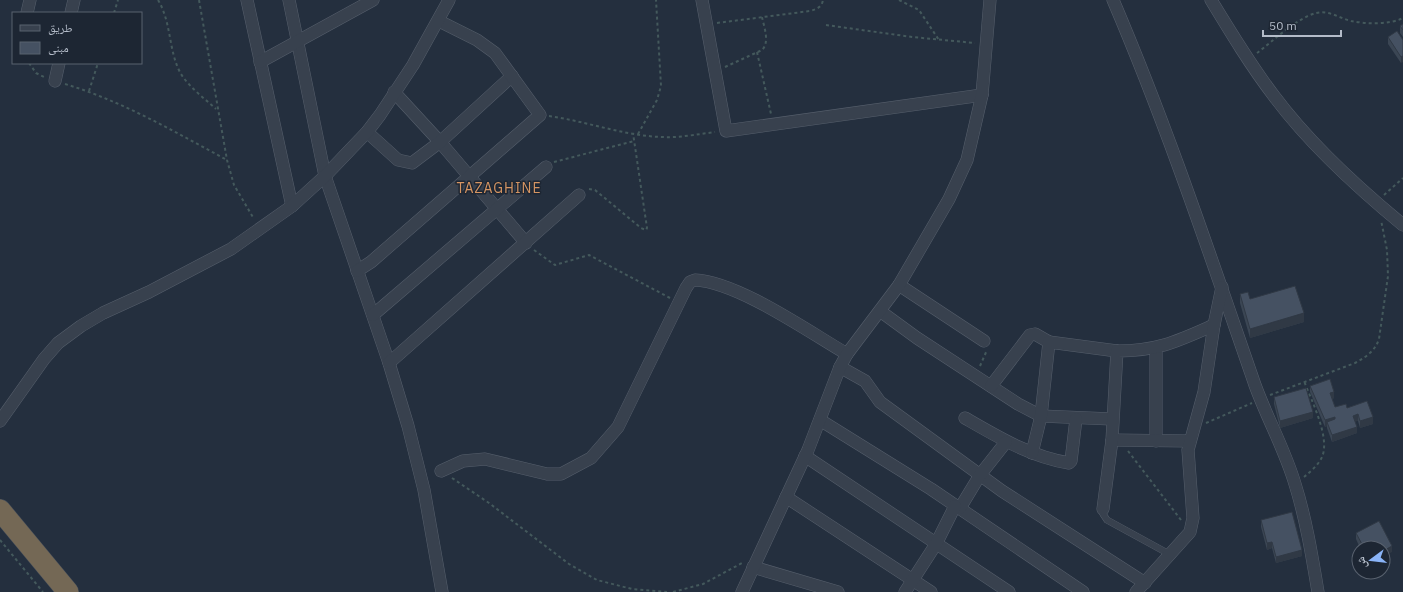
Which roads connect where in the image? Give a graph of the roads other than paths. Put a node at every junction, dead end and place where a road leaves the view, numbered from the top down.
1 (30, 0) edge
2 (74, 0) edge
3 (247, 0) edge
4 (289, 0) edge
5 (373, 0) edge
6 (449, 0) edge
7 (702, 0) edge
8 (990, 0) edge
9 (1113, 0) edge
10 (1211, 0) edge
11 (27, 12) edge
12 (71, 12) edge
13 (439, 21) junction
14 (298, 41) junction
15 (260, 62) junction
16 (59, 64) edge
17 (512, 76) junction
18 (55, 81) road end
19 (394, 92) junction
20 (982, 95) junction
21 (367, 132) junction
22 (440, 142) junction
23 (546, 167) road end
24 (325, 176) junction
25 (470, 176) junction
26 (579, 195) road end
27 (292, 206) junction
28 (498, 210) junction
29 (1403, 225) edge
30 (526, 243) junction
31 (357, 271) junction
32 (899, 285) junction
33 (1222, 286) junction
34 (880, 311) junction
35 (373, 315) junction
36 (1214, 325) junction
37 (984, 341) road end
38 (1049, 342) junction
39 (1156, 348) junction
40 (1117, 351) junction
41 (847, 354) junction
42 (389, 363) junction
43 (840, 367) junction
44 (991, 386) junction
45 (1041, 416) junction
46 (965, 418) dead end
47 (1076, 419) junction
48 (1112, 419) junction
49 (820, 420) junction
50 (0, 421) edge
51 (1116, 440) junction
52 (1156, 441) junction
53 (1190, 441) junction
54 (1006, 442) junction
55 (1032, 453) junction
56 (805, 456) junction
57 (441, 471) road end
58 (980, 475) junction
59 (786, 497) junction
60 (957, 507) junction
61 (1103, 509) joint
62 (0, 510) edge
63 (0, 528) edge
64 (936, 544) junction
65 (1171, 555) junction
66 (753, 567) junction
67 (913, 580) junction
68 (1145, 583) junction
69 (53, 592) edge
70 (68, 592) edge
71 (442, 592) edge
72 (742, 592) edge
73 (838, 592) edge
74 (905, 592) edge
75 (931, 592) edge
76 (1009, 592) edge
77 (1083, 592) edge
78 (1136, 592) edge
79 (1318, 592) edge

1 - 11 street
2 - 12 street
3 - 15 street
4 - 14 street
5 - 14 street
6 - 13 street
7 - 20 street
8 - 20 street
9 - 33 street
10 - 29 street
13 - 17 street
13 - 19 street
14 - 15 street
14 - 24 street
15 - 27 street
16 - 18 street
17 - 22 street
17 - 25 street
19 - 21 street
19 - 22 street
20 - 32 street
21 - 22 street
21 - 24 street
22 - 25 street
23 - 28 street
24 - 27 street
24 - 31 street
25 - 28 street
25 - 31 street
26 - 30 street
27 - 50 street
28 - 30 street
28 - 35 street
30 - 42 street
31 - 35 street
32 - 34 street
32 - 37 street
33 - 36 street
33 - 79 street
34 - 41 street
34 - 44 street
35 - 42 street
36 - 39 street
36 - 53 street
38 - 40 street
38 - 44 street
38 - 45 street
39 - 40 street
39 - 52 street
40 - 48 street
41 - 43 street
41 - 57 street
42 - 71 street
43 - 49 street
43 - 58 street
44 - 45 street
45 - 47 street
45 - 55 street
46 - 54 street
47 - 48 street
47 - 55 street
48 - 51 street
49 - 56 street
49 - 60 street
51 - 52 street
51 - 61 street
52 - 53 street
53 - 65 street
54 - 55 street
54 - 58 street
56 - 59 street
56 - 64 street
58 - 60 street
58 - 68 street
59 - 66 street
59 - 67 street
60 - 64 street
60 - 77 street
61 - 65 lane
62 - 70 highway
63 - 69 highway
64 - 67 street
64 - 76 street
65 - 68 street
66 - 72 street
66 - 73 street
67 - 74 street
67 - 75 street
68 - 78 street

